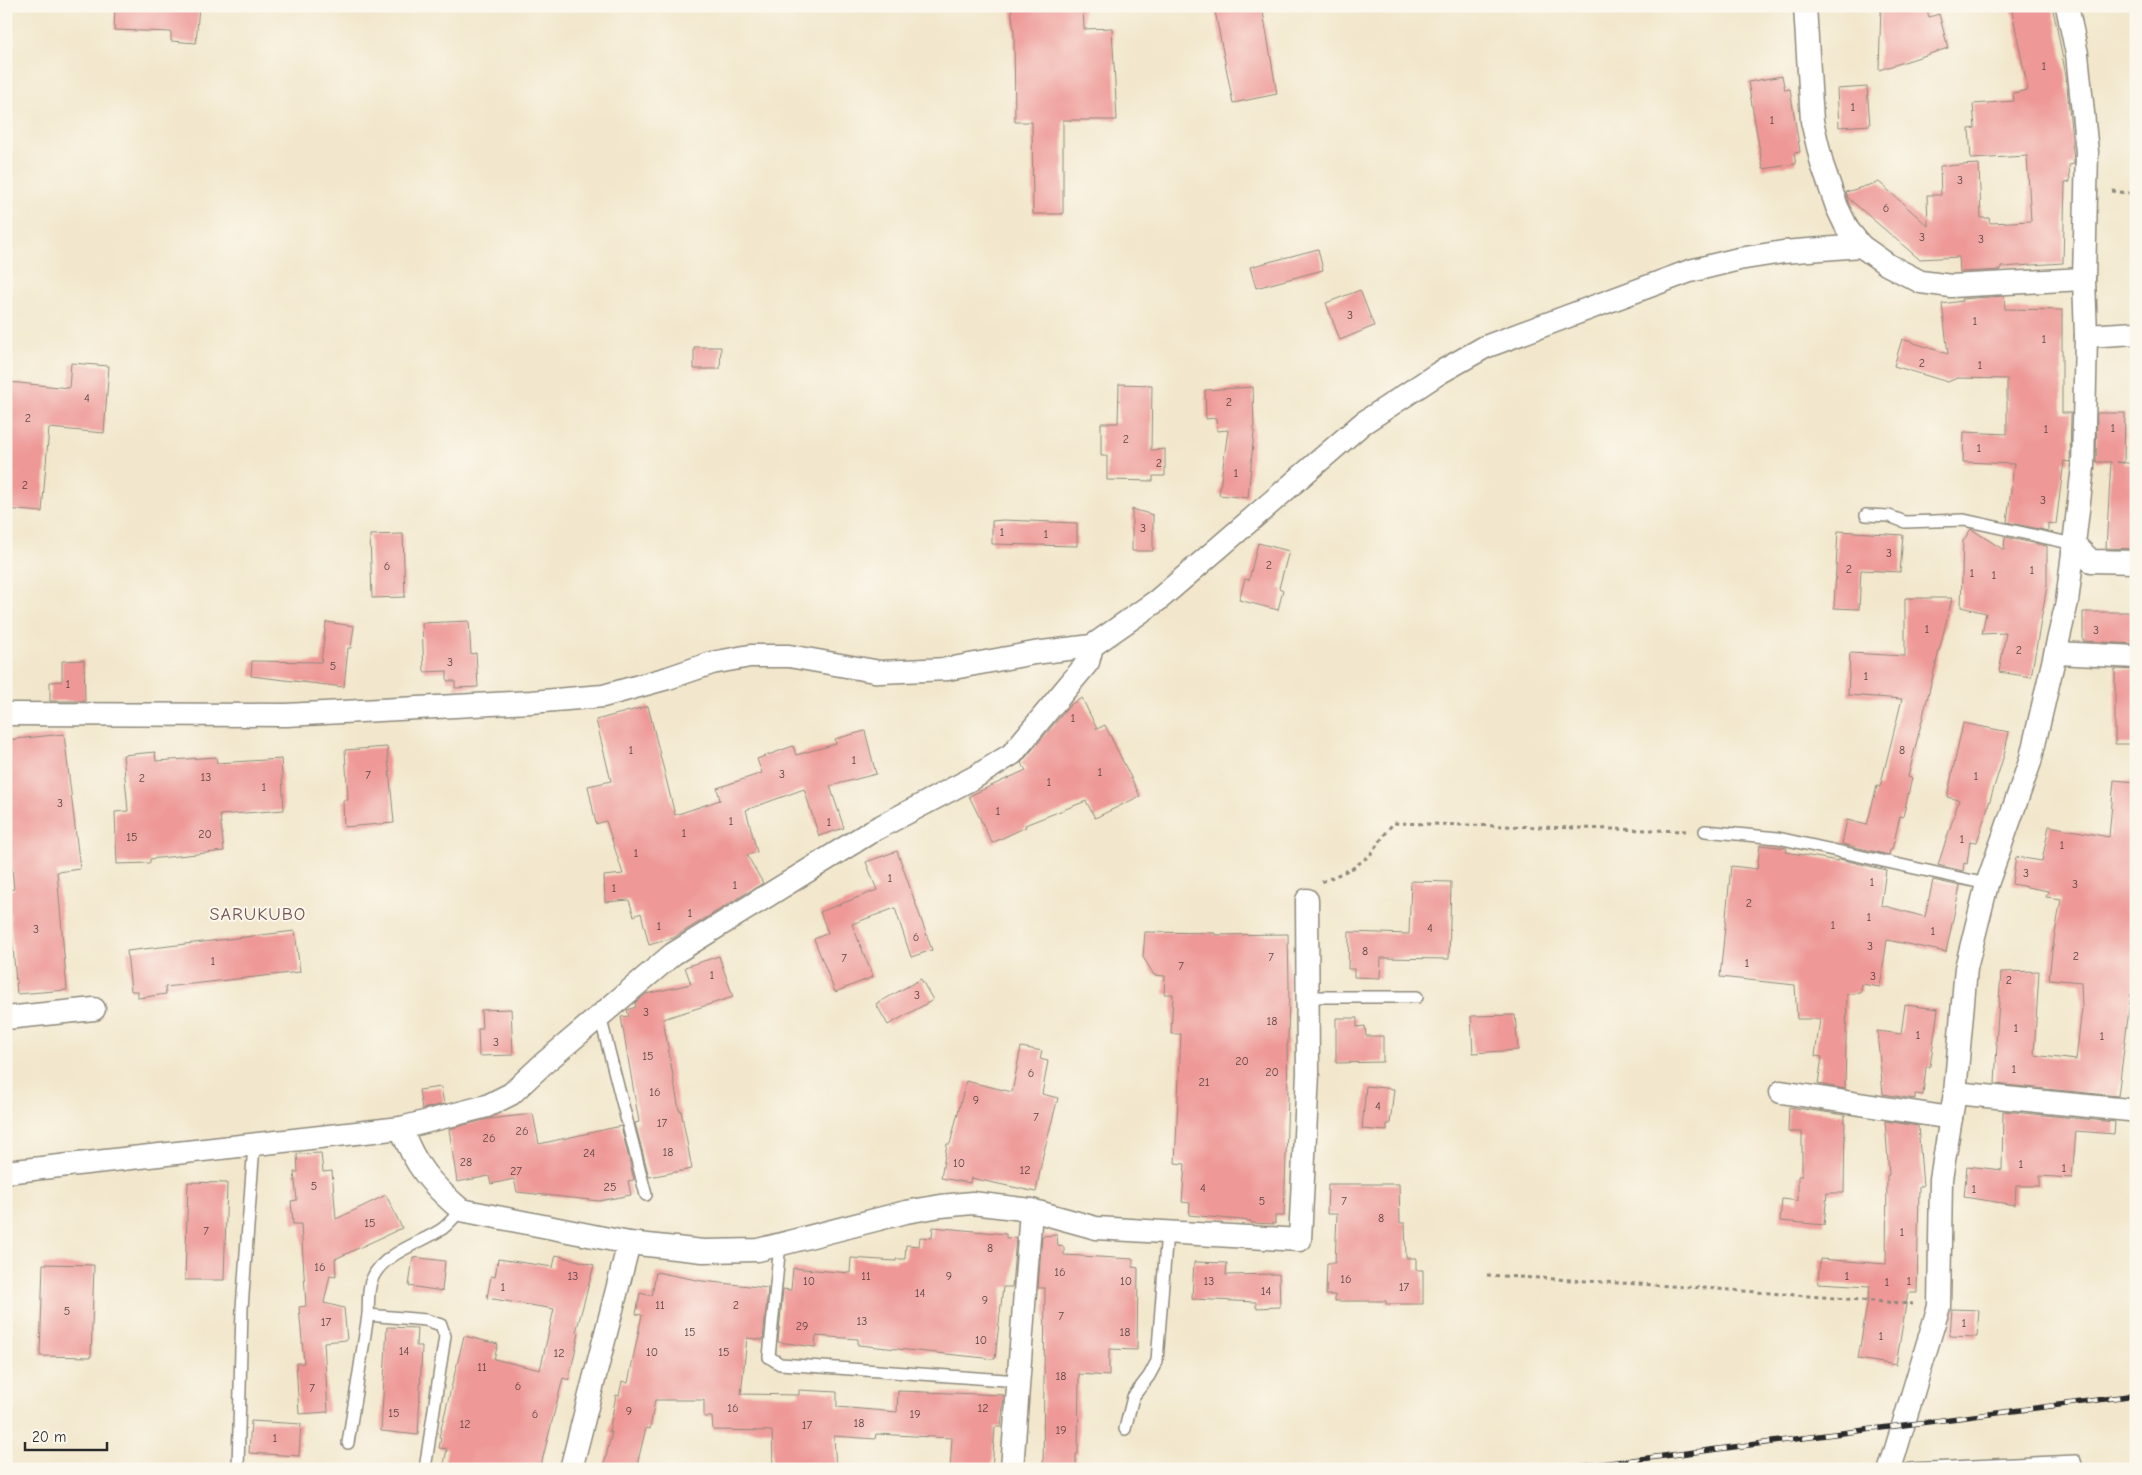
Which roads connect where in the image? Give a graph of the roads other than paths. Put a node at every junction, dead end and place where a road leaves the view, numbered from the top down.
1 (1805, 6) edge
2 (2067, 6) edge
3 (1861, 246) junction
4 (2084, 280) junction
5 (2136, 333) edge
6 (2086, 336) junction
7 (1866, 515) dead end
8 (2074, 544) junction
9 (2136, 562) edge
10 (1092, 646) junction
11 (2056, 653) junction
12 (2136, 657) edge
13 (6, 714) edge
14 (1705, 831) road end
15 (1987, 884) junction
16 (1307, 900) road end
17 (1307, 997) junction
18 (1417, 997) dead end
19 (94, 1009) dead end
20 (600, 1016) junction
21 (6, 1018) edge
22 (1781, 1092) dead end
23 (1955, 1093) junction
24 (2129, 1110) dead end
25 (1951, 1118) junction
26 (401, 1128) junction
27 (254, 1145) junction
28 (6, 1172) edge
29 (646, 1195) dead end
30 (461, 1210) junction
31 (1031, 1210) junction
32 (1167, 1231) junction
33 (629, 1243) junction
34 (780, 1244) junction
35 (368, 1315) junction
36 (1019, 1381) junction
37 (1125, 1429) dead end
38 (348, 1443) dead end
39 (238, 1469) edge
40 (425, 1469) edge
41 (571, 1469) edge
42 (1012, 1469) edge
43 (1890, 1469) edge
44 (1910, 1469) edge
45 (2077, 1469) edge

1 - 3 street
2 - 4 street
3 - 4 street
3 - 10 street
4 - 6 street
5 - 6 street
6 - 8 street
7 - 8 lane
8 - 9 street
8 - 11 street
10 - 13 street
10 - 20 street
11 - 12 street
11 - 15 street
14 - 15 lane
15 - 23 street
16 - 17 street
17 - 18 lane
17 - 32 street
19 - 21 street
20 - 26 street
20 - 29 lane
22 - 25 street
23 - 24 street
23 - 25 street
25 - 43 street
26 - 27 street
26 - 30 street
27 - 28 street
27 - 39 lane
30 - 33 street
30 - 35 lane
31 - 32 street
31 - 34 street
31 - 36 street
32 - 37 lane
33 - 34 street
33 - 41 street
34 - 36 lane
35 - 38 lane
35 - 40 lane
36 - 42 street
44 - 45 lane

